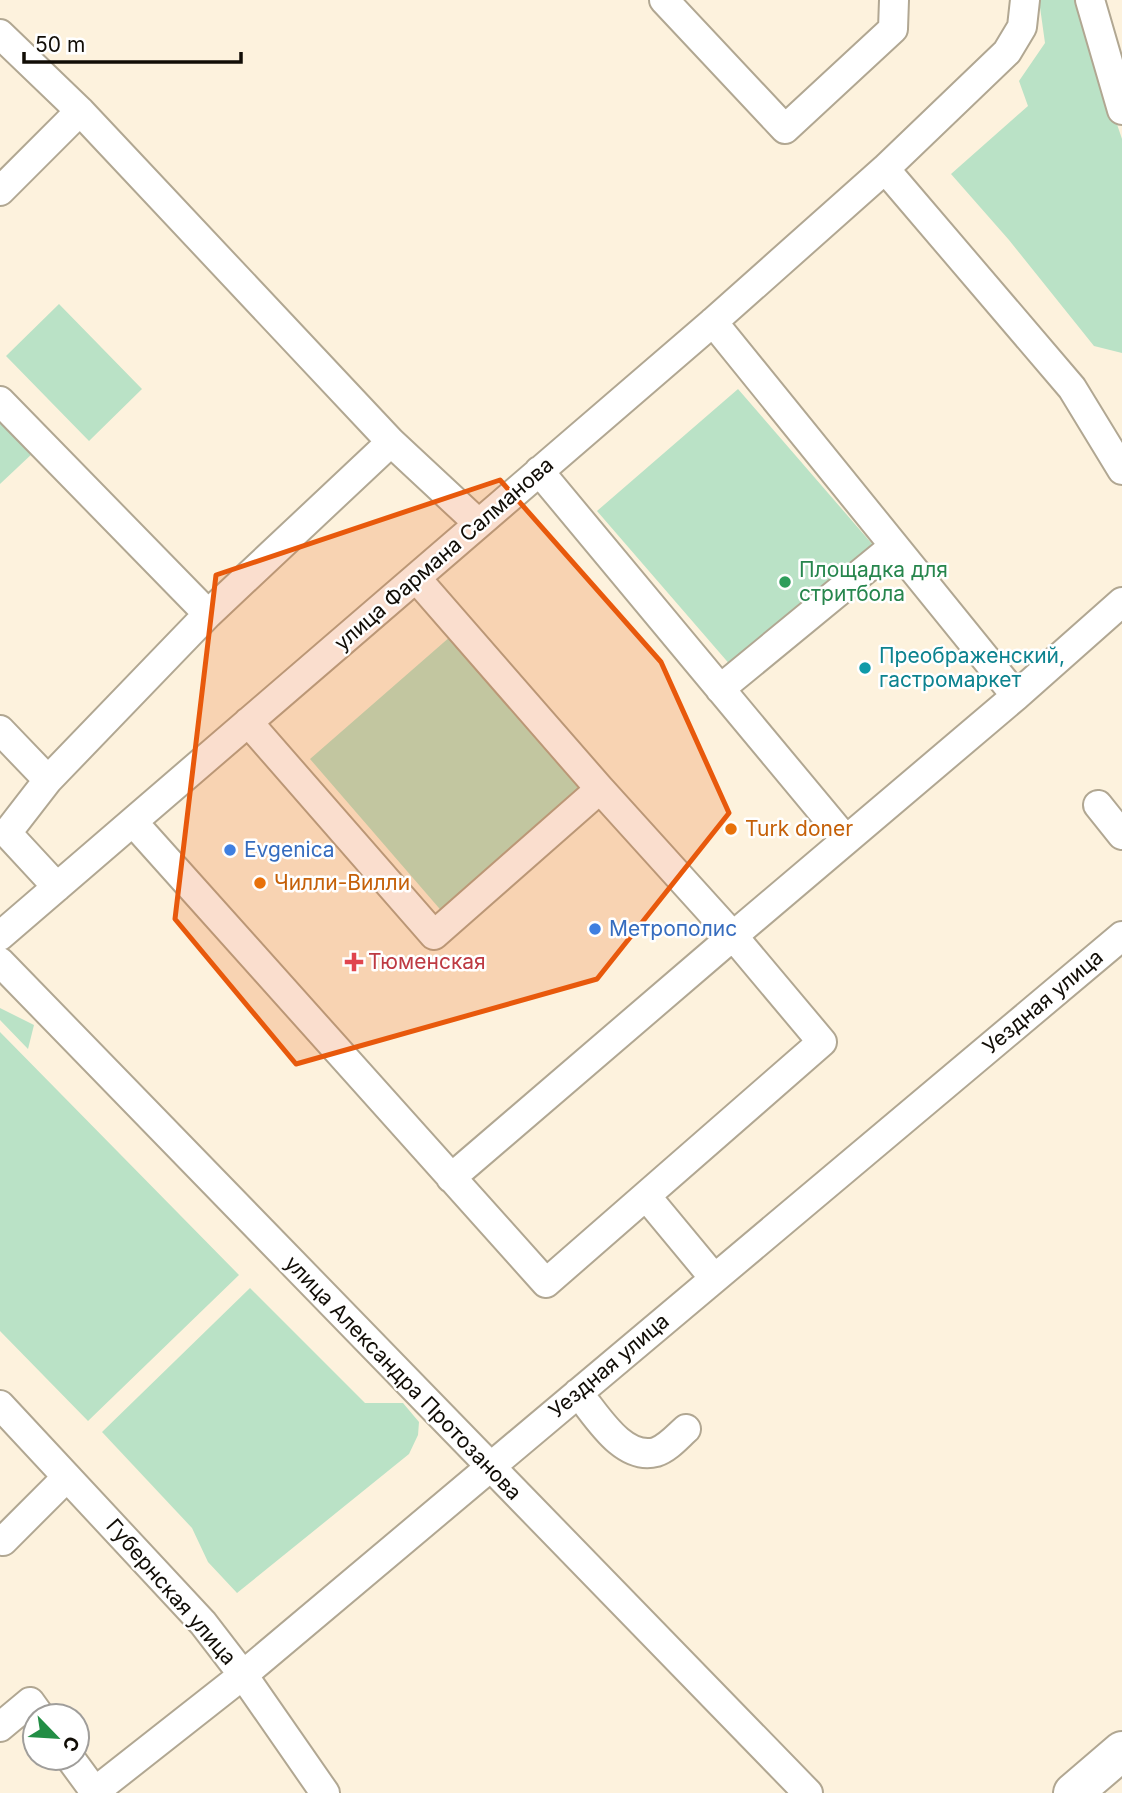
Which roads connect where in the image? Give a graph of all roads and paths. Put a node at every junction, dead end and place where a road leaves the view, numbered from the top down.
1 (664, 0) edge
2 (894, 0) edge
3 (1025, 0) edge
4 (1090, 0) edge
5 (0, 34) edge
6 (1122, 110) edge
7 (80, 111) junction
8 (885, 169) junction
9 (0, 191) edge
10 (713, 321) junction
11 (0, 401) edge
12 (391, 442) junction
13 (1122, 470) edge
14 (540, 471) junction
15 (478, 523) junction
16 (894, 546) junction
17 (416, 578) junction
18 (1122, 602) edge
19 (208, 614) junction
20 (720, 689) junction
21 (1016, 696) junction
22 (248, 722) junction
23 (0, 730) edge
24 (48, 780) junction
25 (600, 789) junction
26 (1098, 805) dead end
27 (133, 822) junction
28 (1122, 835) edge
29 (846, 840) junction
30 (57, 887) junction
31 (0, 936) edge
32 (733, 936) junction
33 (1122, 936) edge
34 (0, 961) edge
35 (0, 991) edge
36 (51, 1015) junction
37 (451, 1178) junction
38 (646, 1196) junction
39 (714, 1278) junction
40 (578, 1393) junction
41 (0, 1405) edge
42 (687, 1429) dead end
43 (489, 1467) junction
44 (68, 1477) junction
45 (4, 1541) dead end
46 (243, 1675) junction
47 (21, 1710) edge
48 (0, 1727) edge
49 (1122, 1751) edge
50 (80, 1772) edge
51 (94, 1792) edge
52 (325, 1793) edge
53 (808, 1793) edge
54 (1073, 1793) edge

1 - 2 street
3 - 8 street, улица Фармана Салманова
4 - 6 street
5 - 7 street
7 - 9 street
7 - 12 street
8 - 10 street, улица Фармана Салманова
8 - 13 street
10 - 14 street, улица Фармана Салманова
10 - 16 street
11 - 19 street
12 - 15 street
12 - 19 street
14 - 15 street, улица Фармана Салманова
14 - 20 street
15 - 17 street, улица Фармана Салманова
16 - 20 street
16 - 21 street
17 - 22 street, улица Фармана Салманова
17 - 25 street
18 - 21 street
19 - 24 street
20 - 29 street
21 - 29 street
22 - 25 street
22 - 27 street, улица Фармана Салманова
23 - 24 street
24 - 30 street
25 - 32 street
26 - 28 street
27 - 30 street, улица Фармана Салманова
27 - 37 street
29 - 32 street
30 - 31 street, улица Фармана Салманова
32 - 37 street
32 - 38 street
33 - 39 street, Уездная улица
34 - 36 street, улица Александра Протозанова
35 - 36 street
36 - 43 street, улица Александра Протозанова
37 - 38 street
38 - 39 street
39 - 40 street, Уездная улица
40 - 42 street
40 - 43 street, Уездная улица
41 - 44 street, Губернская улица
43 - 46 street, Уездная улица
43 - 53 street, улица Александра Протозанова
44 - 45 street
44 - 46 street, Губернская улица
46 - 51 street, Уездная улица
46 - 52 street, Губернская улица
47 - 48 street
49 - 54 highway
50 - 51 street

